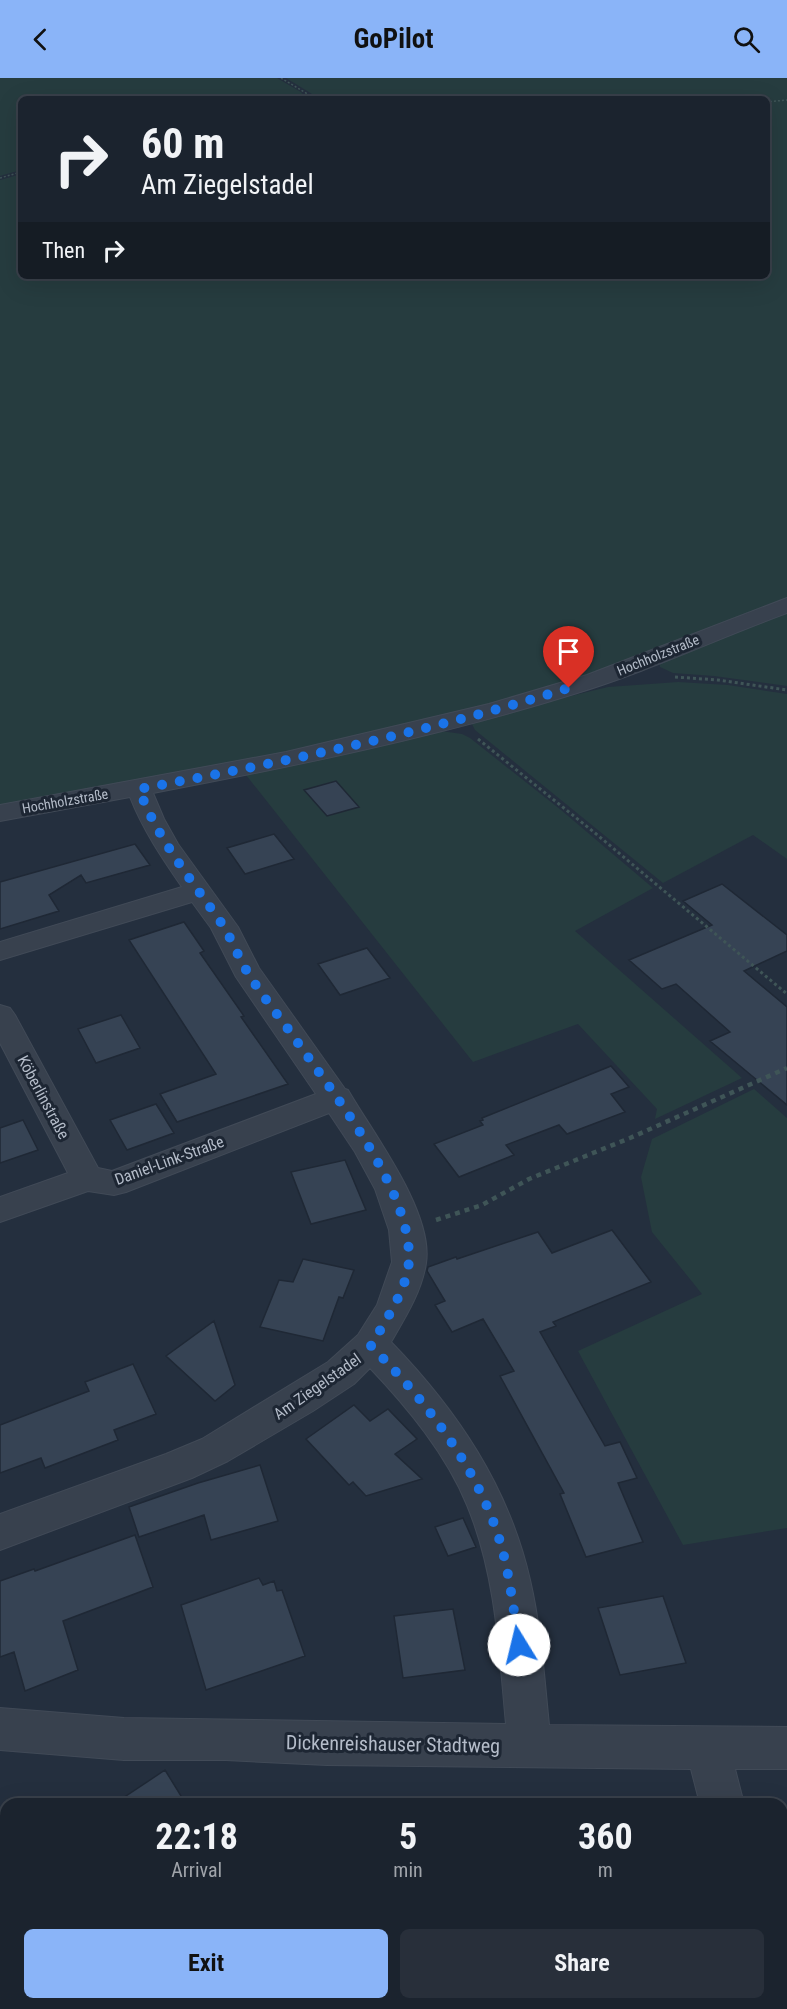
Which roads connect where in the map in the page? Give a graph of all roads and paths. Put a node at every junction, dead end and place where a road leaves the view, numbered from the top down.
1 (281, 78) edge
2 (308, 96) edge
3 (787, 100) edge
4 (770, 102) edge
5 (18, 173) edge
6 (0, 178) edge
7 (787, 605) edge
8 (616, 673) junction
9 (787, 690) edge
10 (453, 721) junction
11 (139, 789) junction
12 (0, 813) edge
13 (198, 891) junction
14 (0, 951) edge
15 (787, 994) edge
16 (0, 1014) edge
17 (787, 1068) edge
18 (337, 1098) junction
19 (87, 1179) junction
20 (0, 1210) edge
21 (405, 1227) junction
22 (371, 1346) junction
23 (0, 1532) edge
24 (0, 1729) edge
25 (530, 1746) junction
26 (707, 1747) junction
27 (787, 1748) edge
28 (720, 1798) edge

1 - 2 path
3 - 4 path
5 - 6 path
7 - 8 street, Hochholzstraße
8 - 9 path
8 - 10 street, Hochholzstraße
10 - 11 street, Hochholzstraße
10 - 15 path
11 - 12 street, Hochholzstraße
11 - 13 street, Am Ziegelstadel
13 - 14 street
13 - 18 street, Am Ziegelstadel
16 - 19 street, Köberlinstraße
17 - 21 path
18 - 19 street, Daniel-Link-Straße
18 - 21 street, Am Ziegelstadel
19 - 20 street, Daniel-Link-Straße
21 - 22 street, Am Ziegelstadel
22 - 23 street, Am Ziegelstadel
22 - 25 street
24 - 25 street, Dickenreishauser Stadtweg
25 - 26 street, Dickenreishauser Stadtweg
26 - 27 street, Dickenreishauser Stadtweg
26 - 28 street

